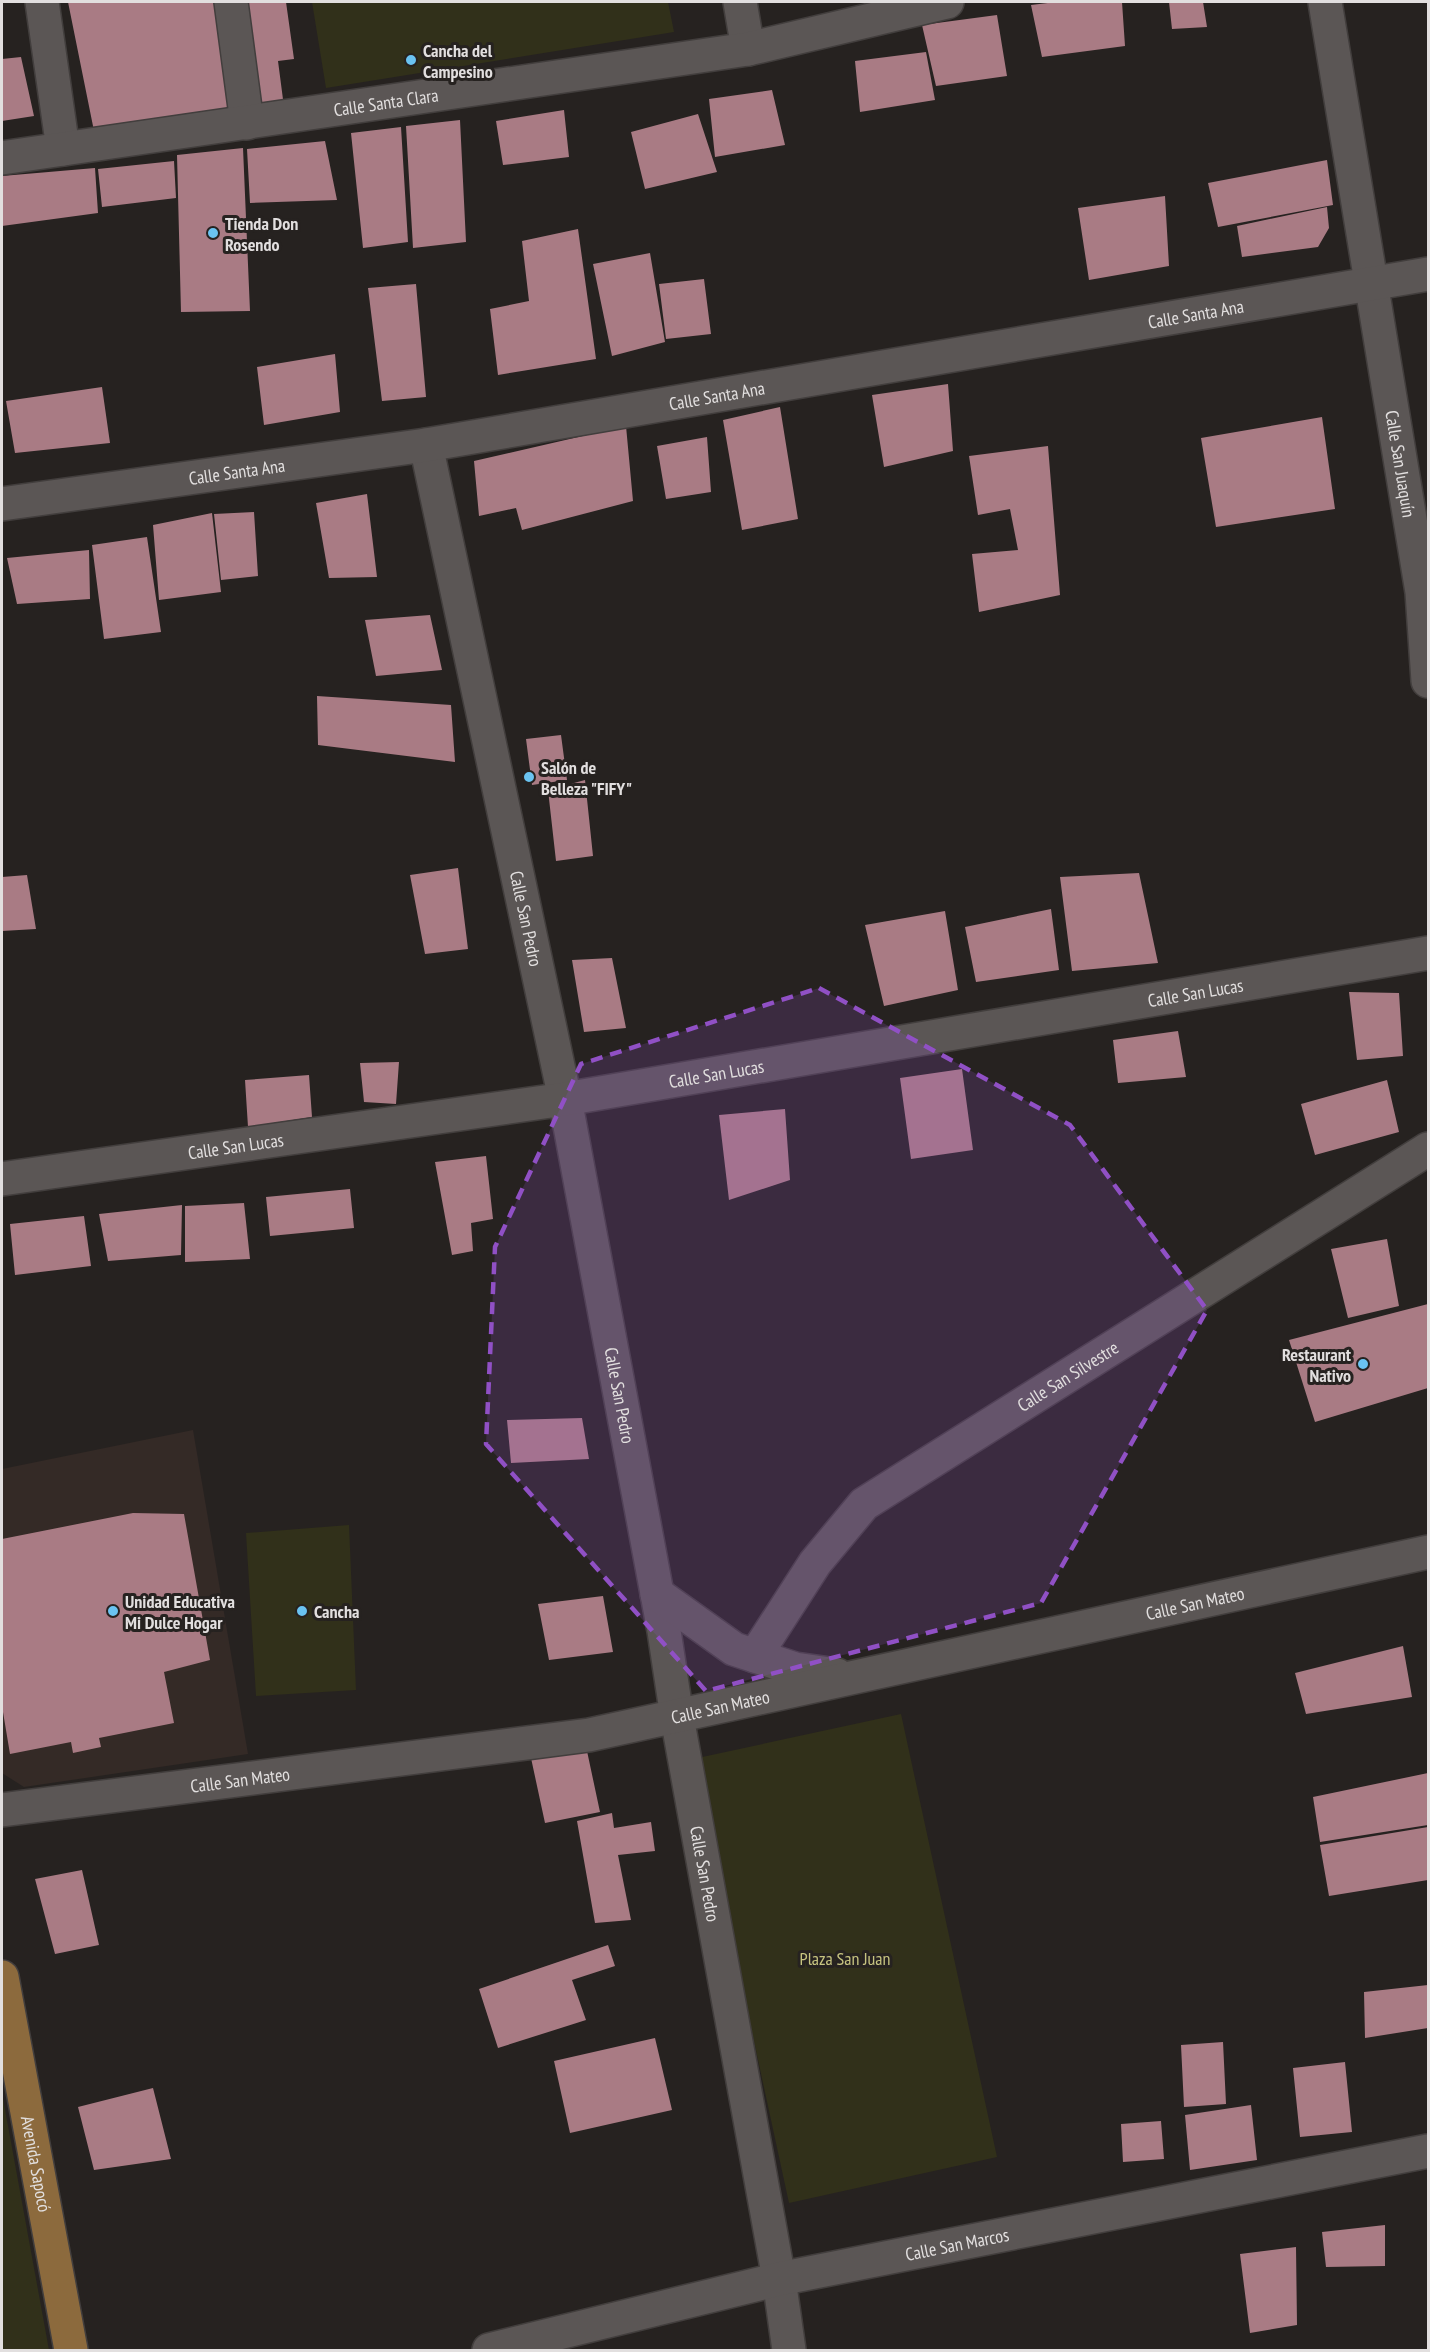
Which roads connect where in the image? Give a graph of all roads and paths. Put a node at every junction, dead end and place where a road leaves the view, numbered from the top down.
1 (42, 2) edge
2 (231, 2) edge
3 (740, 2) edge
4 (947, 2) edge
5 (1325, 2) edge
6 (748, 49) junction
7 (247, 123) junction
8 (63, 149) junction
9 (2, 158) edge
10 (1428, 274) edge
11 (1371, 283) junction
12 (426, 445) junction
13 (2, 504) edge
14 (1428, 681) edge
15 (1428, 953) edge
16 (565, 1099) junction
17 (1428, 1149) edge
18 (2, 1179) edge
19 (1428, 1552) edge
20 (657, 1594) junction
21 (755, 1656) junction
22 (857, 1677) junction
23 (676, 1717) junction
24 (2, 1810) edge
25 (2, 1977) edge
26 (1428, 2151) edge
27 (779, 2279) junction
28 (71, 2350) edge
29 (489, 2350) edge
30 (789, 2350) edge

1 - 8 street
2 - 7 street
3 - 6 street
4 - 6 street, Calle Santa Clara
5 - 11 street, Calle San Juaquín
6 - 7 street, Calle Santa Clara
7 - 8 street, Calle Santa Clara
8 - 9 street, Calle Santa Clara
10 - 11 street, Calle Santa Ana
11 - 12 street, Calle Santa Ana
11 - 14 street, Calle San Juaquín
12 - 13 street, Calle Santa Ana
12 - 16 street, Calle San Pedro
15 - 16 street, Calle San Lucas
16 - 18 street, Calle San Lucas
16 - 20 street, Calle San Pedro
17 - 21 street, Calle San Silvestre
19 - 22 street, Calle San Mateo
20 - 21 street
20 - 23 street, Calle San Pedro
21 - 22 street
22 - 23 street, Calle San Mateo
23 - 24 street, Calle San Mateo
23 - 27 street, Calle San Pedro
25 - 28 main road, Avenida Sapocó
26 - 27 street, Calle San Marcos
27 - 29 street, Calle San Marcos
27 - 30 street, Calle San Pedro

